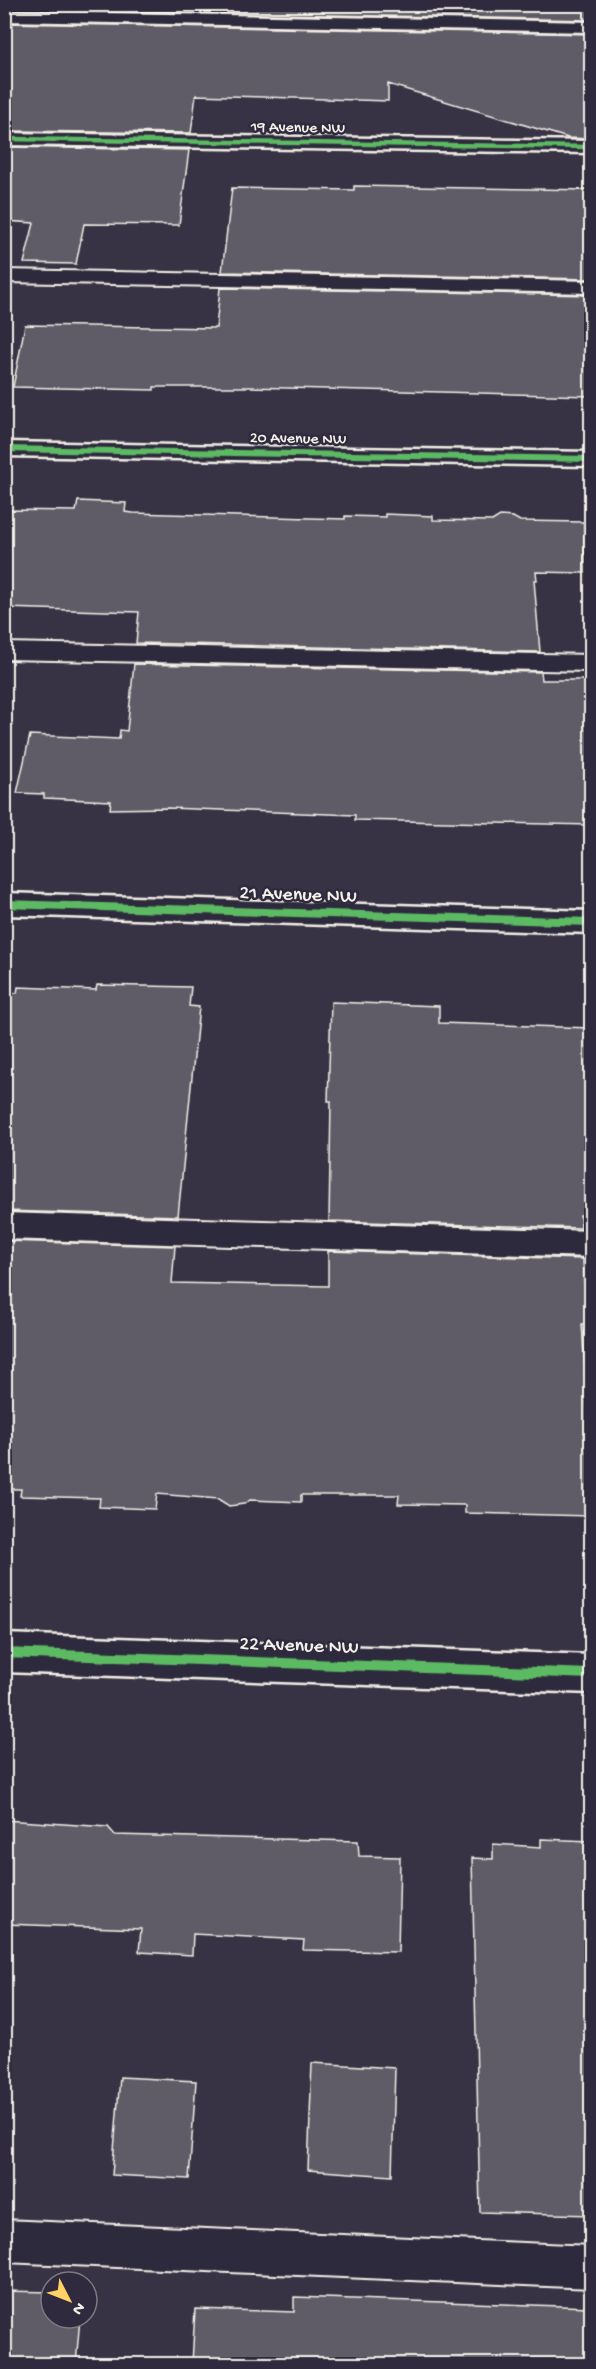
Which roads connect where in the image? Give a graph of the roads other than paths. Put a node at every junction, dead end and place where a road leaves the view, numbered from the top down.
1 (4, 16) edge
2 (591, 27) edge
3 (4, 138) edge
4 (591, 147) edge
5 (4, 276) edge
6 (591, 287) edge
7 (4, 449) edge
8 (591, 459) edge
9 (4, 651) edge
10 (591, 663) edge
11 (4, 904) edge
12 (591, 922) edge
13 (4, 1226) edge
14 (591, 1244) edge
15 (4, 1653) edge
16 (591, 1674) edge
17 (4, 2241) edge
18 (591, 2267) edge

1 - 2 lane
3 - 4 street, 19 Avenue NW
5 - 6 lane
7 - 8 street, 20 Avenue NW
9 - 10 lane
11 - 12 street, 21 Avenue NW
13 - 14 lane
15 - 16 street, 22 Avenue NW
17 - 18 lane

